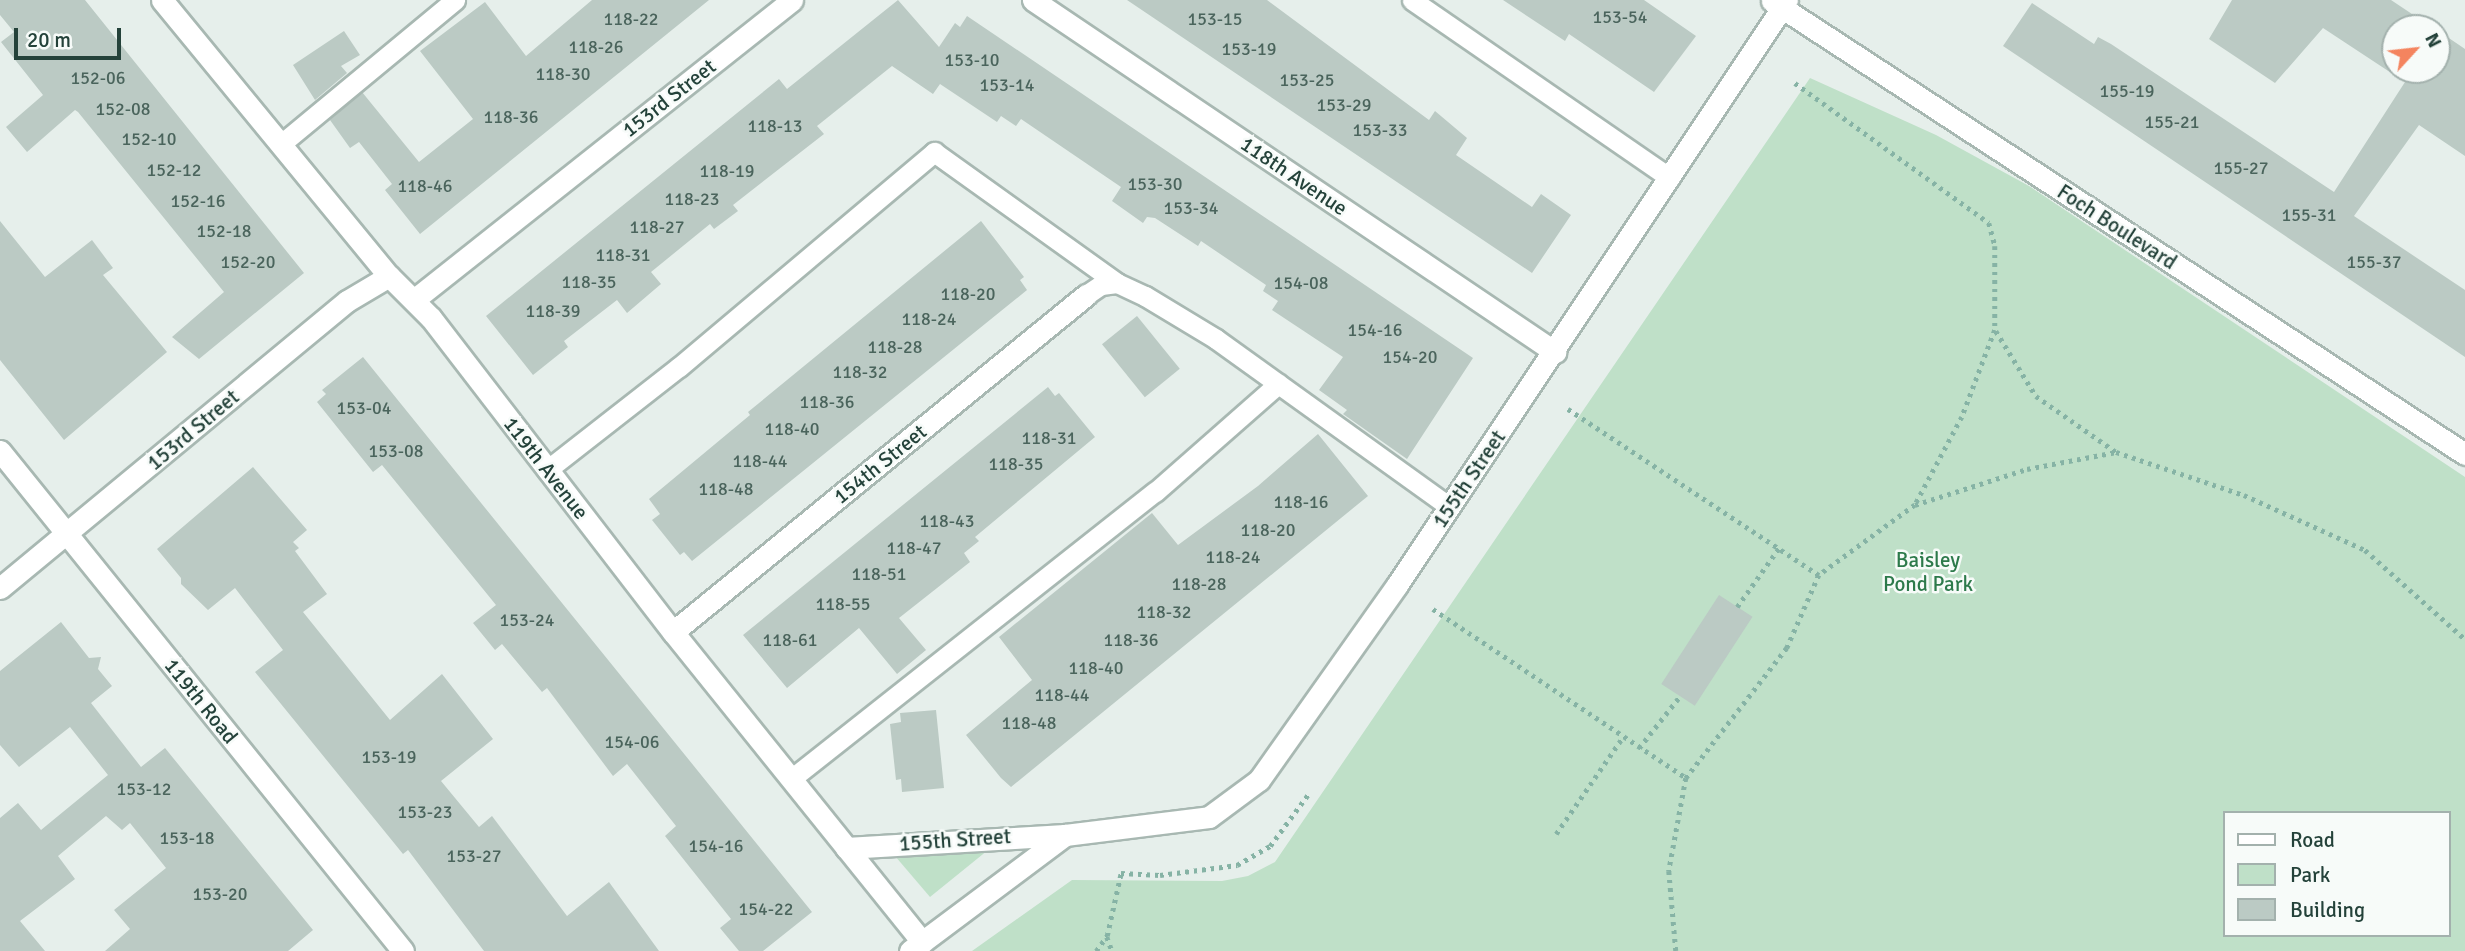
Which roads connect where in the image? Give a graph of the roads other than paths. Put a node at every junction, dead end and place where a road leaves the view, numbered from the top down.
1 (162, 0) edge
2 (455, 0) edge
3 (792, 0) edge
4 (1033, 0) edge
5 (1412, 0) edge
6 (1780, 3) edge
7 (281, 144) junction
8 (1670, 178) junction
9 (389, 276) junction
10 (1117, 283) junction
11 (1086, 295) joint
12 (415, 299) junction
13 (1555, 352) junction
14 (1278, 384) junction
15 (0, 451) edge
16 (2465, 454) edge
17 (547, 470) junction
18 (1450, 507) junction
19 (66, 534) junction
20 (0, 588) edge
21 (673, 632) junction
22 (791, 779) junction
23 (1065, 835) junction
24 (846, 848) junction
25 (916, 947) edge
26 (403, 951) edge

1 - 7 street, 119th Avenue
2 - 7 lane
3 - 12 street, 153rd Street
4 - 13 street, 118th Avenue
5 - 8 lane
6 - 8 street, 155th Street
6 - 16 street, Foch Boulevard
7 - 9 street, 119th Avenue
8 - 13 street, 155th Street
9 - 12 street, 119th Avenue
9 - 19 street, 153rd Street
10 - 11 lane
10 - 14 lane
10 - 17 lane
11 - 21 street, 154th Street
12 - 17 street, 119th Avenue
13 - 18 street, 155th Street
14 - 18 lane
14 - 22 lane
15 - 19 street, 119th Road
17 - 21 street, 119th Avenue
18 - 23 street, 155th Street
19 - 20 street, 153rd Street
19 - 26 street, 119th Road
21 - 22 street, 119th Avenue
22 - 24 street, 119th Avenue
23 - 24 street, 155th Street
23 - 25 street, 155th Street
24 - 25 street, 119th Avenue

